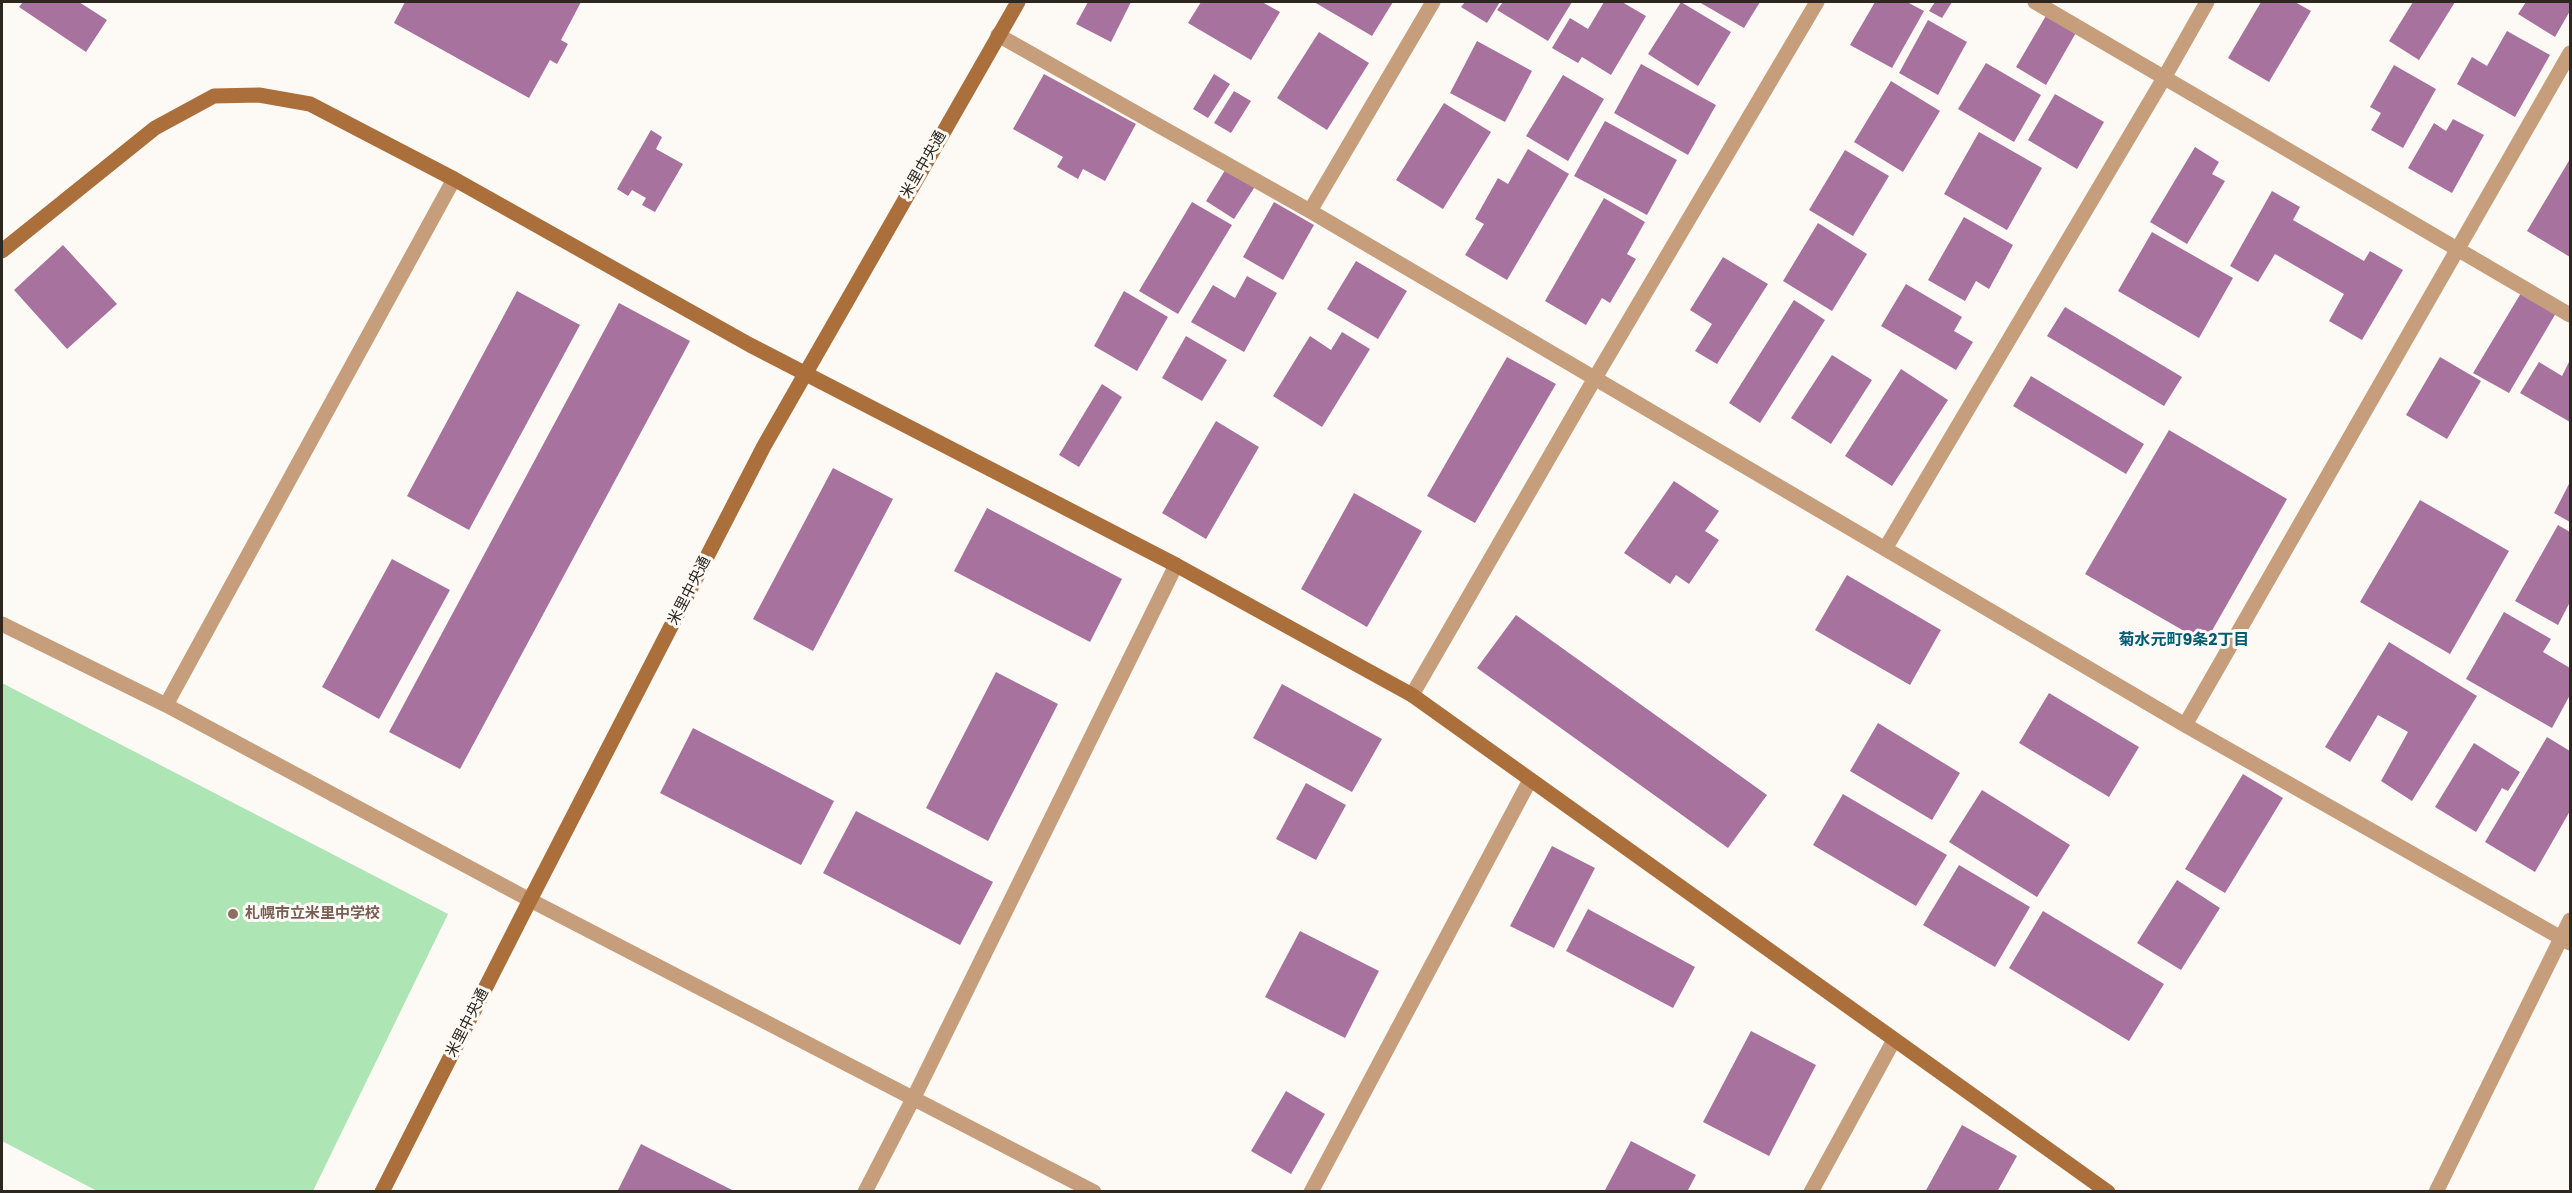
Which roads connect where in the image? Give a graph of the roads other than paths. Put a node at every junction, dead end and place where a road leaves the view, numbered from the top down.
1 (1018, 2) edge
2 (1433, 2) edge
3 (1817, 2) edge
4 (2035, 2) edge
5 (2207, 2) edge
6 (999, 34) junction
7 (2571, 53) edge
8 (2164, 78) junction
9 (454, 179) junction
10 (1310, 211) junction
11 (2458, 250) junction
12 (2, 251) edge
13 (2571, 315) edge
14 (806, 374) junction
15 (1594, 378) junction
16 (1885, 549) junction
17 (1176, 566) junction
18 (2, 624) edge
19 (1412, 695) junction
20 (166, 705) junction
21 (2185, 725) junction
22 (1530, 780) junction
23 (530, 900) junction
24 (2571, 920) edge
25 (2566, 941) edge
26 (1894, 1040) junction
27 (914, 1097) junction
28 (382, 1191) edge
29 (865, 1191) edge
30 (1094, 1191) edge
31 (1311, 1191) edge
32 (1811, 1191) edge
33 (2108, 1191) edge
34 (2436, 1191) edge

1 - 6 street, 米里中央通
2 - 10 street
3 - 15 street
4 - 8 street
5 - 8 street
6 - 10 street
6 - 14 street, 米里中央通
7 - 11 street
8 - 11 street
8 - 16 street
9 - 12 street
9 - 14 street
9 - 20 street
10 - 15 street
11 - 13 street
11 - 21 street
14 - 17 street
14 - 23 street, 米里中央通
15 - 16 street
15 - 19 street
16 - 21 street
17 - 19 street
17 - 27 street
18 - 20 street
19 - 22 street
20 - 23 street
21 - 25 street
22 - 26 street
22 - 31 street
23 - 27 street
23 - 28 street, 米里中央通
24 - 25 street
25 - 34 street
26 - 32 street
26 - 33 street
27 - 29 street
27 - 30 street

